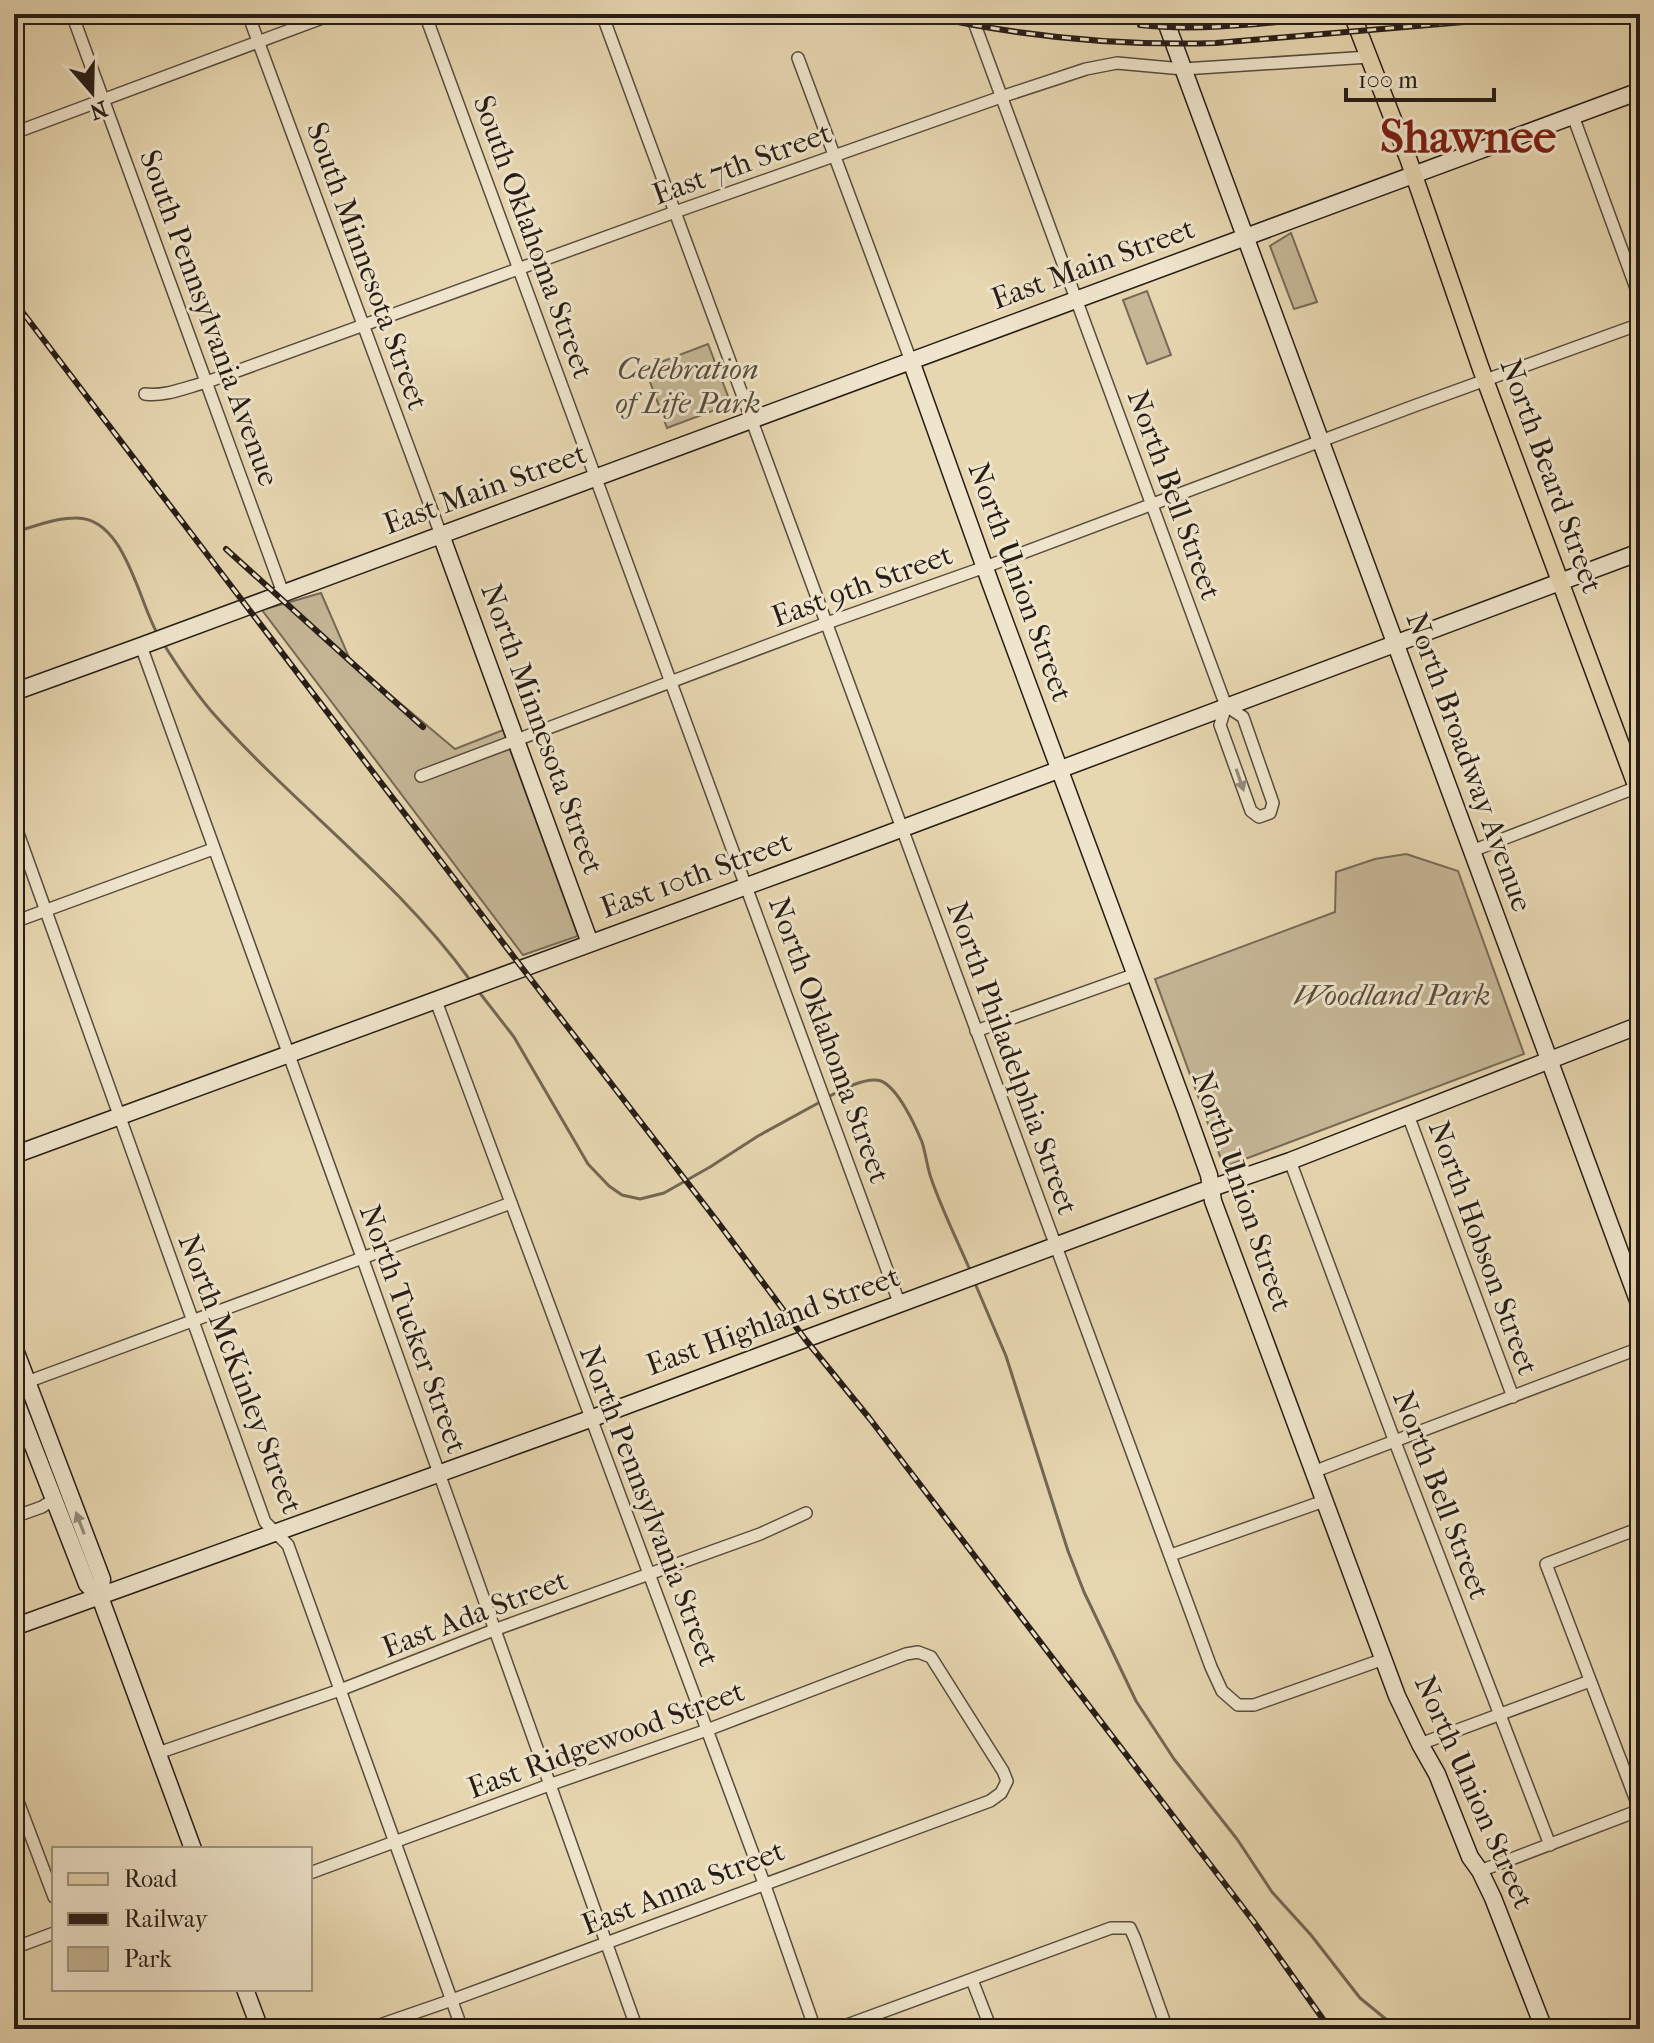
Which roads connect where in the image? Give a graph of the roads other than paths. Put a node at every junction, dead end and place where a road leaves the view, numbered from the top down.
1 (72, 14) edge
2 (248, 14) edge
3 (333, 14) edge
4 (425, 14) edge
5 (602, 14) edge
6 (971, 14) edge
7 (1163, 14) edge
8 (1352, 14) edge
9 (259, 41) junction
10 (1369, 57) junction
11 (798, 58) dead end
12 (1183, 69) junction
13 (1640, 91) edge
14 (1001, 97) junction
15 (104, 99) junction
16 (1573, 116) junction
17 (14, 133) edge
18 (835, 156) junction
19 (1414, 175) junction
20 (675, 212) junction
21 (1245, 237) junction
22 (520, 269) junction
23 (1640, 299) edge
24 (1076, 300) junction
25 (1640, 324) edge
26 (363, 327) junction
27 (911, 361) junction
28 (1486, 380) junction
29 (207, 382) junction
30 (145, 394) dead end
31 (751, 420) junction
32 (1320, 441) junction
33 (596, 478) junction
34 (1152, 505) junction
35 (441, 535) junction
36 (1640, 552) edge
37 (985, 567) junction
38 (1560, 581) junction
39 (283, 593) junction
40 (827, 623) junction
41 (1395, 643) junction
42 (143, 646) junction
43 (672, 681) junction
44 (14, 692) edge
45 (1226, 706) junction
46 (515, 739) junction
47 (1059, 770) junction
48 (421, 776) dead end
49 (1639, 790) edge
50 (14, 822) edge
51 (902, 829) junction
52 (213, 849) junction
53 (1472, 851) junction
54 (747, 886) junction
55 (45, 910) junction
56 (14, 922) edge
57 (590, 943) junction
58 (1136, 974) junction
59 (436, 1001) junction
60 (1640, 1025) edge
61 (976, 1031) junction
62 (288, 1054) junction
63 (1549, 1060) junction
64 (1408, 1115) junction
65 (118, 1117) junction
66 (14, 1155) edge
67 (1290, 1161) junction
68 (1211, 1188) junction
69 (511, 1203) junction
70 (1056, 1246) junction
71 (362, 1257) junction
72 (900, 1305) junction
73 (1640, 1306) edge
74 (192, 1320) junction
75 (14, 1347) edge
76 (1640, 1348) edge
77 (27, 1382) junction
78 (14, 1397) edge
79 (1513, 1397) junction
80 (590, 1419) junction
81 (1395, 1442) junction
82 (1313, 1472) junction
83 (438, 1473) junction
84 (54, 1499) junction
85 (1324, 1501) junction
86 (806, 1513) dead end
87 (14, 1517) edge
88 (1640, 1528) edge
89 (274, 1532) junction
90 (1171, 1555) junction
91 (650, 1575) junction
92 (100, 1597) junction
93 (14, 1627) edge
94 (494, 1630) junction
95 (1384, 1659) junction
96 (1590, 1681) junction
97 (340, 1690) junction
98 (1499, 1715) junction
99 (707, 1730) junction
100 (1420, 1744) junction
101 (158, 1753) junction
102 (1007, 1781) joint
103 (549, 1785) junction
104 (14, 1791) edge
105 (1640, 1810) edge
106 (395, 1842) junction
107 (1550, 1845) junction
108 (192, 1847) edge
109 (1480, 1871) junction
110 (312, 1872) edge
111 (764, 1883) junction
112 (52, 1892) edge
113 (52, 1934) edge
114 (605, 1943) junction
115 (14, 1948) edge
116 (972, 1980) junction
117 (246, 1991) edge
118 (452, 2000) junction
119 (260, 2029) edge
120 (368, 2029) edge
121 (462, 2029) edge
122 (637, 2029) edge
123 (815, 2029) edge
124 (836, 2029) edge
125 (991, 2029) edge
126 (1167, 2029) edge
127 (1544, 2029) edge

1 - 15 street, South Pennsylvania Avenue
2 - 9 street, South Minnesota Street
3 - 9 street
4 - 22 street, South Oklahoma Street
5 - 20 street, North Philadelphia Street
6 - 14 street, North Bell Street
7 - 12 street, North Broadway Avenue
8 - 10 main road, North Beard Street
9 - 15 street
9 - 26 street, South Minnesota Street
10 - 12 street, East 7th Street
10 - 19 main road, North Beard Street
11 - 18 street
12 - 14 street, East 7th Street
12 - 21 street, North Broadway Avenue
13 - 16 street, East Main Street
14 - 18 street, East 7th Street
14 - 24 street, North Bell Street
15 - 17 street
15 - 29 street, South Pennsylvania Avenue
16 - 19 street, East Main Street
16 - 23 street
18 - 20 street, East 7th Street
18 - 27 street
19 - 21 street, East Main Street
19 - 28 main road, North Beard Street
20 - 22 street, East 7th Street
20 - 31 street, North Philadelphia Street
21 - 24 street, East Main Street
21 - 32 street, North Broadway Avenue
22 - 26 street, East 7th Street
22 - 33 street, South Oklahoma Street
24 - 27 street, East Main Street
24 - 34 street, North Bell Street
25 - 28 street, East 9th Street
26 - 29 street, East 7th Street
26 - 35 street, South Minnesota Street
27 - 31 street, East Main Street
27 - 37 street, North Union Street
28 - 32 street, East 9th Street
28 - 38 main road, North Beard Street
29 - 30 street, East 7th Street
29 - 39 street, South Pennsylvania Avenue
31 - 33 street, East Main Street
31 - 40 street, North Philadelphia Street
32 - 34 street, East 9th Street
32 - 41 street, North Broadway Avenue
33 - 35 street, East Main Street
33 - 43 street, North Oklahoma Street
34 - 37 street, East 9th Street
34 - 45 street, North Bell Street
35 - 39 street, East Main Street
35 - 46 street, North Minnesota Street
36 - 38 street, East 10th Street
37 - 40 street, East 9th Street
37 - 47 street, North Union Street
38 - 41 street, East 10th Street
38 - 49 main road, North Beard Street
39 - 42 street, East Main Street
40 - 43 street, East 9th Street
40 - 51 street, North Philadelphia Street
41 - 45 street, East 10th Street
41 - 53 street, North Broadway Avenue
42 - 44 street, East Main Street
42 - 52 street, North Tucker Street
43 - 46 street, East 9th Street
43 - 54 street, North Oklahoma Street
45 -> 45 street, North Bell Street
45 - 47 street, East 10th Street
46 - 48 street, East 9th Street
46 - 57 street, North Minnesota Street
47 - 51 street, East 10th Street
47 - 58 street, North Union Street
49 - 53 street
50 - 55 street, North McKinley Street
51 - 54 street, East 10th Street
51 - 61 street, North Philadelphia Street
52 - 55 street
52 - 62 street, North Tucker Street
53 - 63 street, North Broadway Avenue
54 - 57 street, East 10th Street
54 - 72 street, North Oklahoma Street
55 - 56 street
55 - 65 street, North McKinley Street
57 - 59 street, East 10th Street
58 - 61 street
58 - 68 street, North Union Street
59 - 62 street, East 10th Street
59 - 69 street, North Pennsylvania Street
60 - 63 street, East Highland Street
61 - 70 street, North Philadelphia Street
62 - 65 street, East 10th Street
62 - 71 street, North Tucker Street
63 - 64 street, East Highland Street
63 - 73 street, North Broadway Avenue
64 - 67 street, East Highland Street
64 - 79 street, North Hobson Street
65 - 66 street, East 10th Street
65 - 74 street, North McKinley Street
67 - 68 street, East Highland Street
67 - 81 street, North Bell Street
68 - 70 street, East Highland Street
68 - 82 street, North Union Street
69 - 71 street
69 - 80 street, North Pennsylvania Street
70 - 72 street, East Highland Street
70 - 90 street, North Philadelphia Street
71 - 74 street
71 - 83 street, North Tucker Street
72 - 80 street, East Highland Street
74 - 77 street
74 - 89 street, North McKinley Street
75 - 77 street
76 - 79 street
92 -> 77 street
78 - 84 street
79 - 81 street
80 - 83 street, East Highland Street
80 - 91 street, North Pennsylvania Street
81 - 82 street
81 - 98 street, North Bell Street
82 - 85 street, North Union Street
83 - 89 street, East Highland Street
83 - 94 street, North Tucker Street
84 - 87 street
84 - 92 street
85 - 90 street
85 - 95 street, North Union Street
86 - 91 street, East Ada Street
88 - 96 street
89 - 92 street, East Highland Street
89 - 97 street, North McKinley Street
90 - 95 street, North Philadelphia Street
91 - 94 street, East Ada Street
91 - 99 street, North Pennsylvania Street
92 - 93 street, East Highland Street
92 - 101 street
94 - 97 street, East Ada Street
94 - 103 street, North Tucker Street
95 - 100 street, North Union Street
96 - 98 street
96 - 105 street
97 - 101 street, East Ada Street
97 - 106 street, North McKinley Street
98 - 100 street
98 - 107 street, North Bell Street
99 - 102 street, East Ridgewood Street
99 - 103 street, East Ridgewood Street
99 - 111 street, North Pennsylvania Street
100 - 109 street, North Union Street
101 - 108 street
102 - 111 street, East Anna Street
103 - 106 street, East Ridgewood Street
103 - 114 street, North Tucker Street
104 - 112 street
105 - 107 street
106 - 110 street, East Ridgewood Street
106 - 118 street, North McKinley Street
107 - 109 street
109 - 127 street, North Union Street
111 - 114 street, East Anna Street
111 - 123 street, North Pennsylvania Street
113 - 115 street
114 - 118 street, East Anna Street
114 - 122 street, North Tucker Street
116 - 124 street
116 - 125 street
116 - 126 street
117 - 119 street
118 - 120 street, East Anna Street
118 - 121 street, North McKinley Street

